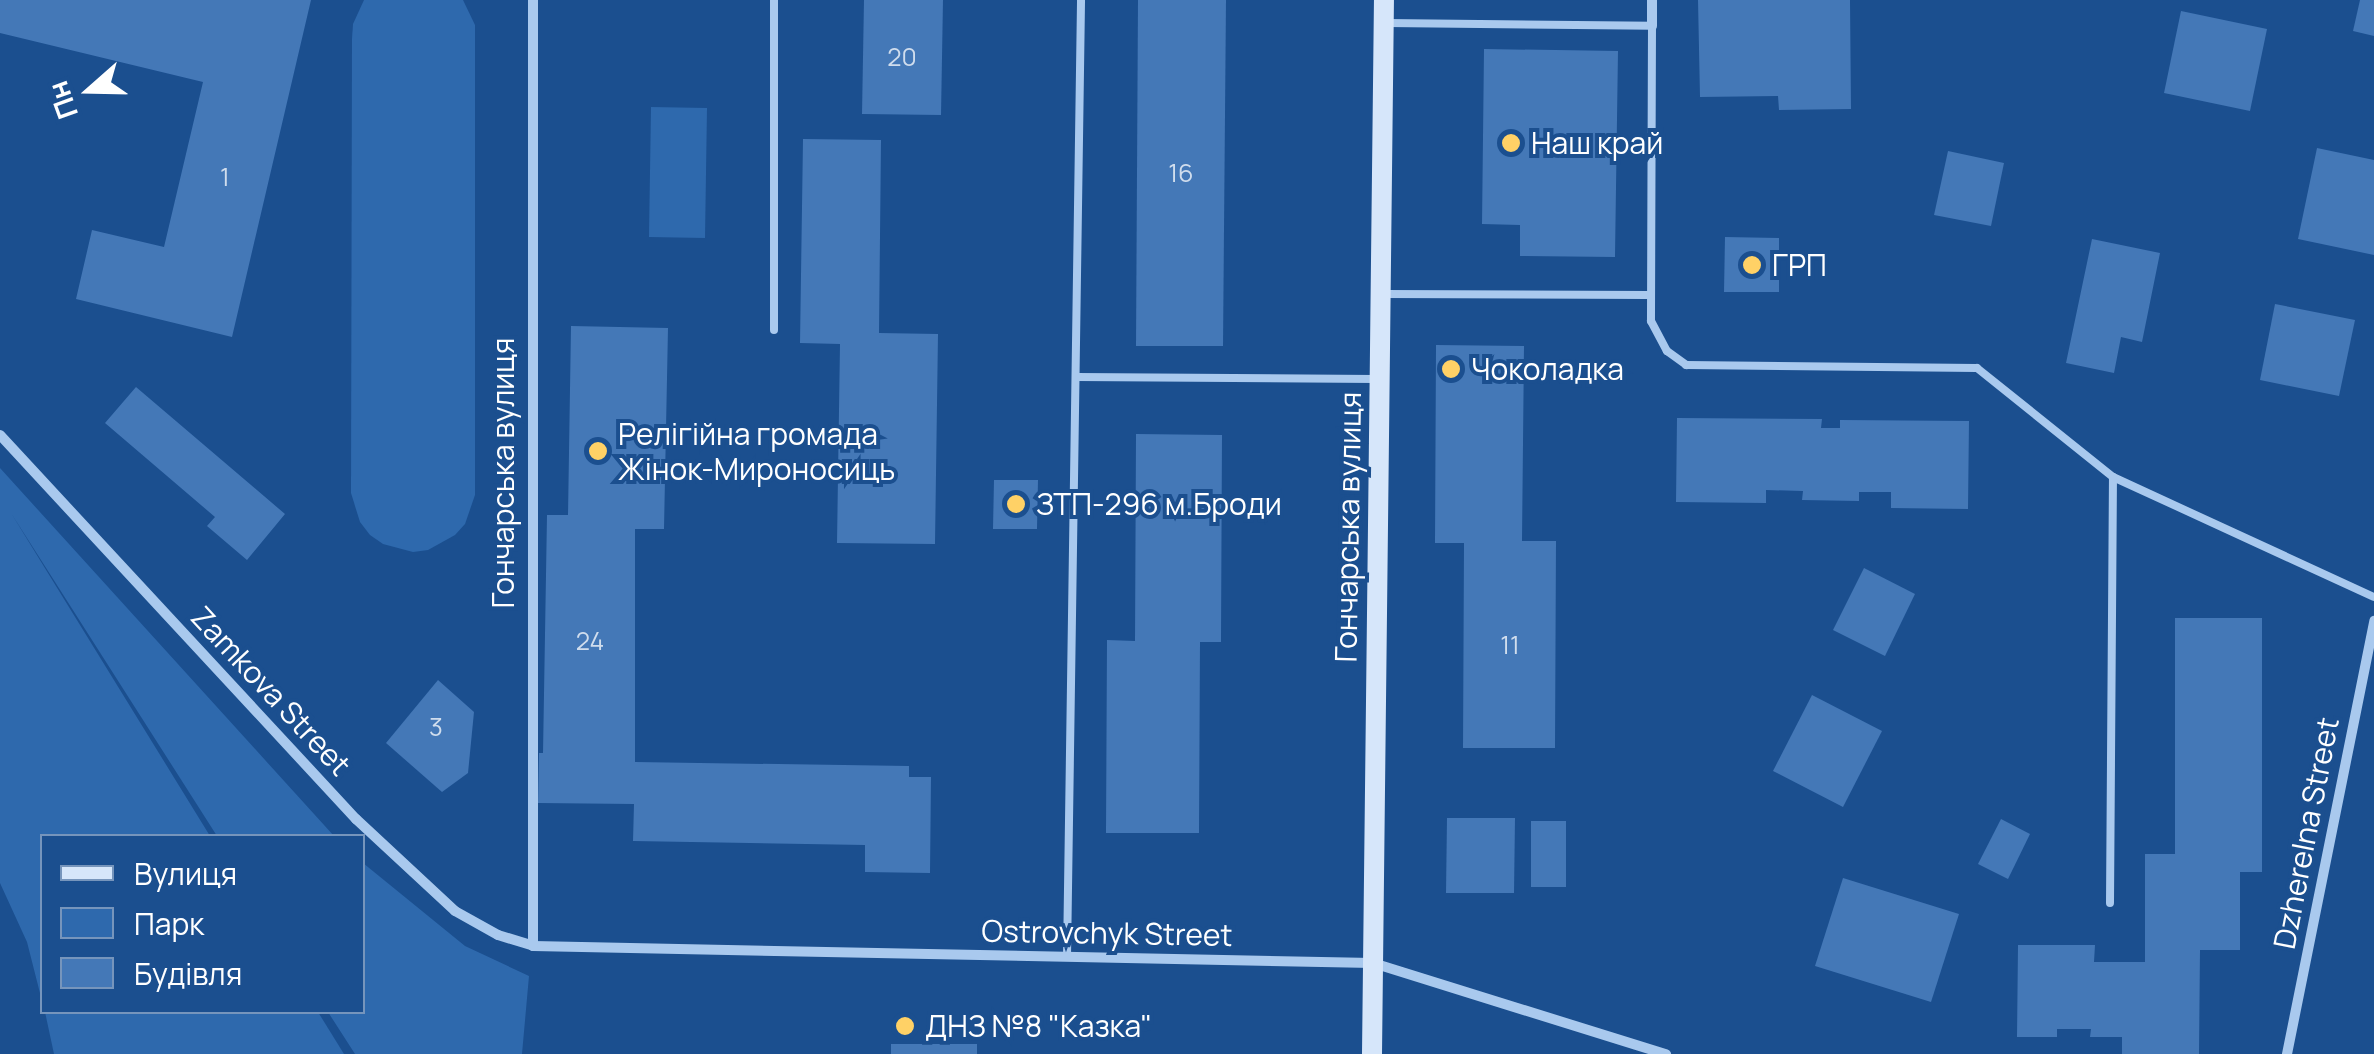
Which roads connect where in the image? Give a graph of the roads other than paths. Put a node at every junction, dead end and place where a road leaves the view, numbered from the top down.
1 (533, 0) edge
2 (774, 0) edge
3 (1081, 0) edge
4 (1384, 0) edge
5 (1652, 0) edge
6 (1383, 23) junction
7 (1652, 26) junction
8 (1380, 294) junction
9 (1648, 295) junction
10 (774, 330) dead end
11 (1076, 376) junction
12 (1379, 378) junction
13 (0, 435) edge
14 (2113, 477) junction
15 (2374, 597) edge
16 (2374, 621) edge
17 (2110, 903) dead end
18 (533, 946) junction
19 (1067, 957) junction
20 (1373, 964) junction
21 (1372, 1054) edge
22 (1666, 1054) edge
23 (2286, 1054) edge

1 - 18 street, Гончарська вулиця
2 - 10 lane
3 - 11 lane
4 - 6 main road, Гончарська вулиця
5 - 7 street
6 - 7 lane
6 - 8 main road, Гончарська вулиця
7 - 9 lane
8 - 9 lane
8 - 12 main road, Гончарська вулиця
9 - 14 lane
11 - 12 lane
11 - 19 lane
12 - 20 main road, Гончарська вулиця
13 - 18 street, Zamkova Street
14 - 15 lane
14 - 17 lane
16 - 23 street, Dzherelna Street
18 - 19 street, Ostrovchyk Street
19 - 20 street, Ostrovchyk Street
20 - 21 main road, Гончарська вулиця
20 - 22 street, Ostrovchyk Street

